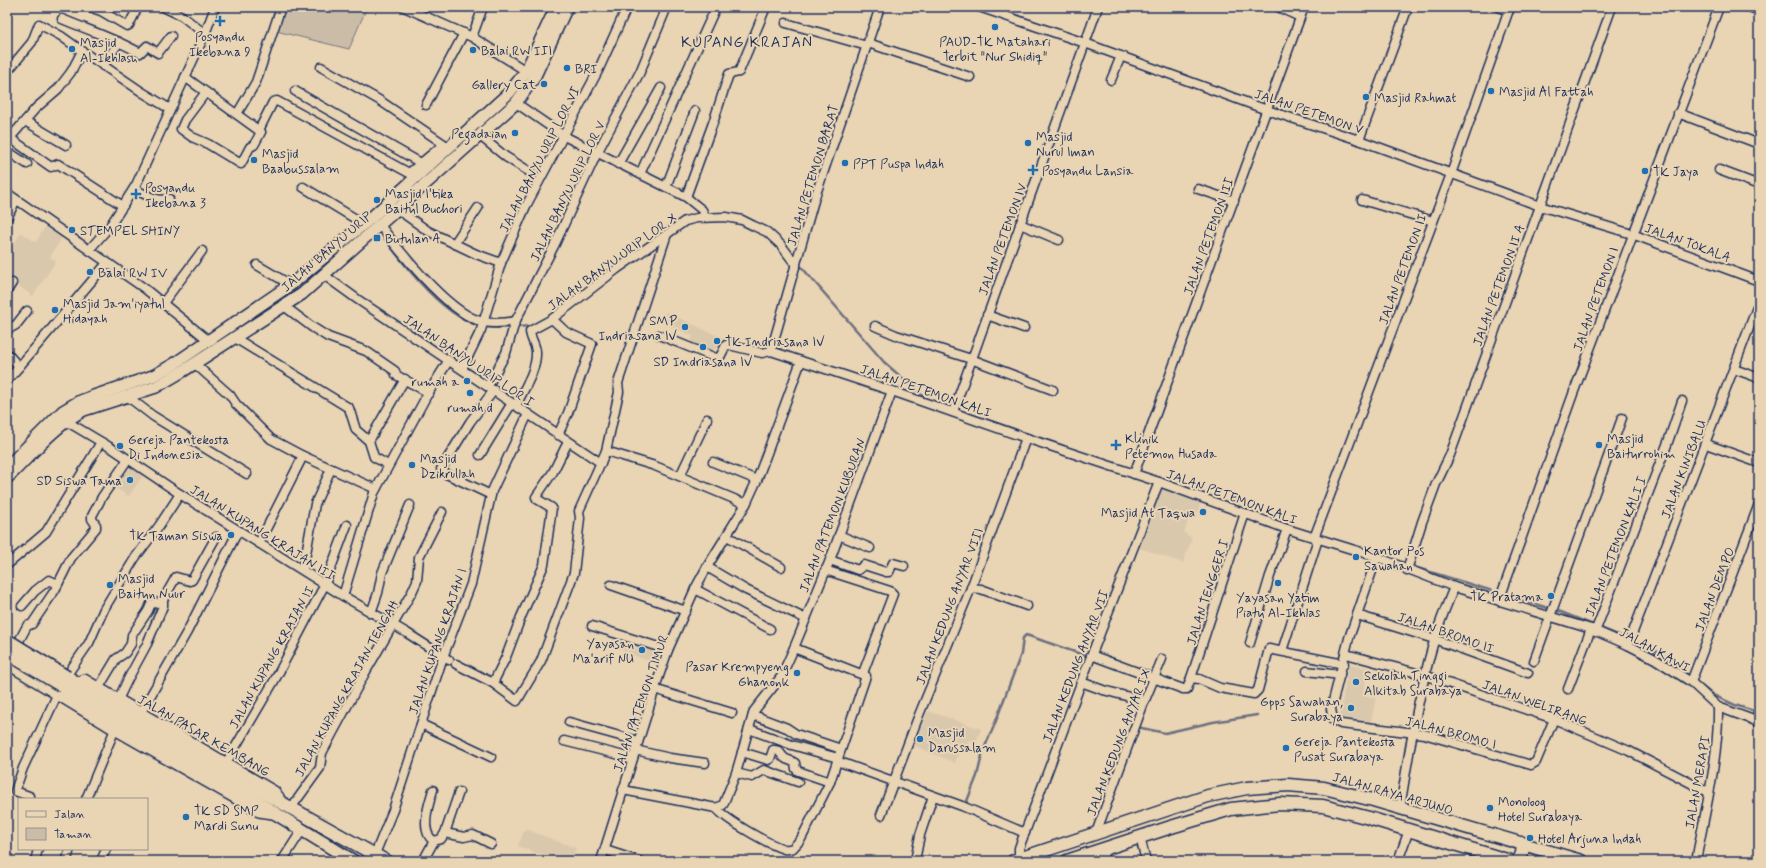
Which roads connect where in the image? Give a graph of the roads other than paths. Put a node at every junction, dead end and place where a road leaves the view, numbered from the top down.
1 (89, 7) edge
2 (138, 7) edge
3 (163, 7) edge
4 (215, 7) edge
5 (281, 7) edge
6 (404, 7) edge
7 (483, 7) edge
8 (556, 7) edge
9 (567, 7) edge
10 (627, 7) edge
11 (667, 7) edge
12 (716, 7) edge
13 (766, 7) edge
14 (880, 7) edge
15 (979, 7) edge
16 (1098, 7) edge
17 (1278, 7) edge
18 (1304, 7) edge
19 (1408, 7) edge
20 (1498, 7) edge
21 (1612, 7) edge
22 (1719, 7) edge
23 (1749, 7) edge
24 (1509, 9) edge
25 (1759, 11) edge
26 (1300, 17) junction
27 (62, 19) dead end
28 (786, 22) dead end
29 (464, 33) junction
30 (205, 34) junction
31 (170, 36) dead end
32 (472, 37) junction
33 (119, 42) junction
34 (1085, 43) junction
35 (868, 45) junction
36 (82, 51) junction
37 (1121, 56) junction
38 (103, 66) junction
39 (321, 67) dead end
40 (526, 71) junction
41 (7, 72) edge
42 (185, 77) junction
43 (970, 77) dead end
44 (1110, 80) dead end
45 (661, 88) dead end
46 (295, 91) dead end
47 (206, 92) junction
48 (516, 103) junction
49 (426, 105) dead end
50 (170, 109) junction
51 (1268, 110) junction
52 (696, 111) dead end
53 (1678, 112) junction
54 (237, 114) junction
55 (25, 120) junction
56 (259, 130) junction
57 (480, 136) junction
58 (564, 136) junction
59 (1360, 140) junction
60 (8, 141) edge
61 (1759, 144) edge
62 (66, 145) dead end
63 (7, 151) edge
64 (597, 153) junction
65 (27, 164) dead end
66 (618, 164) junction
67 (424, 165) junction
68 (1719, 170) dead end
69 (530, 172) dead end
70 (640, 174) junction
71 (1451, 174) junction
72 (1759, 185) edge
73 (303, 187) dead end
74 (666, 187) junction
75 (134, 189) junction
76 (1198, 189) dead end
77 (7, 193) edge
78 (686, 197) junction
79 (169, 198) dead end
80 (16, 200) junction
81 (1362, 200) dead end
82 (1234, 201) junction
83 (123, 206) junction
84 (1540, 206) junction
85 (478, 208) dead end
86 (397, 209) junction
87 (703, 214) junction
88 (7, 218) edge
89 (1433, 221) junction
90 (373, 223) junction
91 (1020, 224) junction
92 (667, 234) junction
93 (1632, 234) junction
94 (1059, 240) dead end
95 (454, 244) junction
96 (89, 250) junction
97 (202, 251) dead end
98 (107, 263) junction
99 (502, 264) junction
100 (796, 264) junction
101 (257, 265) dead end
102 (324, 275) junction
103 (1759, 281) edge
104 (12, 283) dead end
105 (291, 285) junction
106 (7, 291) edge
107 (1759, 302) edge
108 (163, 303) junction
109 (284, 306) junction
110 (27, 311) dead end
111 (987, 315) junction
112 (552, 320) junction
113 (515, 324) junction
114 (482, 325) junction
115 (875, 326) dead end
116 (1024, 328) dead end
117 (7, 330) edge
118 (659, 335) dead end
119 (235, 338) junction
120 (208, 340) junction
121 (770, 351) junction
122 (7, 353) edge
123 (971, 359) junction
124 (449, 360) junction
125 (801, 361) junction
126 (195, 364) junction
127 (19, 367) junction
128 (462, 369) junction
129 (1734, 369) junction
130 (1759, 378) edge
131 (405, 379) junction
132 (7, 381) edge
133 (491, 388) junction
134 (1052, 390) dead end
135 (892, 391) junction
136 (429, 393) junction
137 (127, 396) junction
138 (1682, 401) dead end
139 (514, 404) junction
140 (954, 409) junction
141 (528, 414) junction
142 (1622, 418) dead end
143 (707, 419) dead end
144 (66, 421) junction
145 (558, 435) junction
146 (1026, 438) junction
147 (369, 441) junction
148 (101, 442) junction
149 (568, 442) junction
150 (1706, 444) junction
151 (606, 451) junction
152 (480, 455) dead end
153 (303, 456) junction
154 (128, 460) junction
155 (714, 462) dead end
156 (601, 463) junction
157 (1759, 464) edge
158 (388, 465) junction
159 (7, 468) edge
160 (331, 469) junction
161 (1135, 471) junction
162 (247, 474) dead end
163 (680, 476) junction
164 (7, 478) edge
165 (757, 480) junction
166 (1160, 482) junction
167 (376, 489) junction
168 (180, 494) junction
169 (491, 495) junction
170 (746, 504) junction
171 (1759, 504) edge
172 (410, 505) dead end
173 (442, 512) dead end
174 (1245, 513) junction
175 (347, 525) dead end
176 (1287, 529) junction
177 (238, 531) junction
178 (839, 535) junction
179 (727, 536) junction
180 (1316, 536) junction
181 (216, 537) dead end
182 (259, 543) junction
183 (870, 548) dead end
184 (1377, 558) junction
185 (830, 560) junction
186 (7, 565) edge
187 (904, 566) dead end
188 (706, 567) junction
189 (781, 567) dead end
190 (1409, 567) junction
191 (303, 570) junction
192 (825, 570) junction
193 (58, 584) junction
194 (325, 584) junction
195 (611, 585) dead end
196 (1454, 587) junction
197 (971, 588) junction
198 (695, 589) junction
199 (343, 596) junction
200 (1501, 596) junction
201 (163, 600) junction
202 (22, 606) dead end
203 (1027, 606) dead end
204 (686, 611) junction
205 (1553, 612) junction
206 (371, 613) junction
207 (1357, 615) junction
208 (806, 619) junction
209 (394, 626) junction
210 (592, 626) dead end
211 (770, 629) dead end
212 (1595, 629) junction
213 (7, 634) edge
214 (1434, 639) junction
215 (7, 640) edge
216 (1630, 640) junction
217 (19, 641) junction
218 (1250, 643) dead end
219 (794, 648) junction
220 (668, 650) junction
221 (1282, 651) junction
222 (1346, 654) junction
223 (1091, 656) junction
224 (1162, 658) dead end
225 (50, 659) junction
226 (450, 660) junction
227 (7, 661) edge
228 (1534, 661) dead end
229 (1344, 664) junction
230 (1307, 671) dead end
231 (69, 672) junction
232 (863, 673) junction
233 (1528, 673) dead end
234 (1340, 675) junction
235 (1424, 675) junction
236 (1191, 678) junction
237 (1154, 679) junction
238 (1692, 679) junction
239 (37, 681) junction
240 (1081, 682) junction
241 (493, 683) junction
242 (98, 689) junction
243 (654, 689) junction
244 (1568, 689) dead end
245 (58, 694) junction
246 (118, 700) junction
247 (1145, 701) junction
248 (1718, 707) junction
249 (732, 713) dead end
250 (140, 714) junction
251 (753, 715) junction
252 (1758, 718) edge
253 (1554, 719) junction
254 (569, 722) dead end
255 (421, 724) junction
256 (115, 729) junction
257 (749, 729) junction
258 (1412, 732) junction
259 (564, 741) dead end
260 (638, 741) junction
261 (841, 749) junction
262 (742, 752) junction
263 (634, 754) junction
264 (491, 757) dead end
265 (838, 760) junction
266 (226, 763) junction
267 (705, 763) dead end
268 (210, 768) junction
269 (736, 773) junction
270 (894, 781) junction
271 (798, 782) dead end
272 (830, 782) junction
273 (433, 790) dead end
274 (623, 790) junction
275 (459, 792) dead end
276 (1708, 792) junction
277 (933, 797) junction
278 (29, 798) edge
279 (86, 798) edge
280 (280, 802) junction
281 (291, 808) junction
282 (716, 808) junction
283 (1400, 808) junction
284 (274, 814) junction
285 (881, 815) dead end
286 (302, 830) junction
287 (1409, 830) junction
288 (445, 833) junction
289 (1025, 833) junction
290 (1096, 833) junction
291 (1140, 837) junction
292 (434, 841) junction
293 (491, 844) dead end
294 (1528, 845) junction
295 (1104, 848) junction
296 (38, 850) edge
297 (70, 850) edge
298 (106, 850) edge
299 (605, 850) junction
300 (375, 854) junction
301 (67, 859) dead end
302 (1016, 860) edge
303 (1502, 860) edge
304 (35, 861) edge
305 (101, 861) edge
306 (282, 861) edge
307 (353, 861) edge
308 (386, 861) edge
309 (423, 861) edge
310 (601, 861) edge
311 (639, 861) edge
312 (915, 861) edge
313 (1067, 861) edge
314 (1104, 861) edge
315 (1146, 861) edge
316 (1398, 861) edge
317 (1518, 861) edge
318 (1526, 861) edge
319 (1580, 861) edge
320 (1696, 861) edge

1 - 2 street
3 - 30 street
4 - 30 street
5 - 54 street
6 - 29 street
7 - 32 street
8 - 40 main road, JALAN BANYU URIP
9 - 48 main road, JALAN BANYU URIP
10 - 58 street, JALAN BANYU URIP LOR VI
11 - 64 street, JALAN BANYU URIP LOR V
12 - 70 street
13 - 78 street
14 - 35 street, JALAN PETEMON BARAT
15 - 34 street, JALAN PETEMON V
16 - 34 street, JALAN PETEMON IV
17 - 26 street
18 - 26 street, JALAN PETEMON III
19 - 59 street
20 - 24 street
21 - 84 street, JALAN PETEMON II A
22 - 53 street, JALAN PETEMON I
23 - 25 street
24 - 71 street, JALAN PETEMON II
26 - 51 street, JALAN PETEMON III
27 - 33 street
28 - 35 street
29 - 32 street
29 - 49 street
30 - 42 street
31 - 33 street
32 - 40 street
33 - 38 street
34 - 37 street, JALAN PETEMON V
34 - 91 street, JALAN PETEMON IV
35 - 43 street
35 - 100 street, JALAN PETEMON BARAT
36 - 38 street
36 - 41 street
36 - 55 street
37 - 44 street
37 - 51 street, JALAN PETEMON V
38 - 50 street
39 - 67 street
40 - 67 main road, JALAN BANYU URIP
42 - 47 street
42 - 50 street
45 - 66 street
46 - 67 street
47 - 54 street
47 - 56 street
48 - 57 main road, JALAN BANYU URIP
48 - 58 street
50 - 75 street
51 - 59 street, JALAN PETEMON V
51 - 82 street, JALAN PETEMON III
52 - 74 street
53 - 61 street
53 - 93 street, JALAN PETEMON I
54 - 56 street
55 - 60 street
55 - 62 street
56 - 67 street
57 - 69 street
57 - 86 main road, JALAN BANYU URIP
58 - 64 street
58 - 99 street, JALAN BANYU URIP LOR VI
59 - 71 street, JALAN PETEMON V
60 - 83 street
63 - 65 street
64 - 66 street
64 - 113 street, JALAN BANYU URIP LOR V
66 - 70 street
67 - 90 main road, JALAN BANYU URIP
68 - 72 street
70 - 74 street
71 - 84 street, JALAN PETEMON V
71 - 89 street, JALAN PETEMON II
73 - 90 street
74 - 78 street
75 - 79 street
75 - 83 street
76 - 82 street
77 - 80 street
78 - 87 street
80 - 88 street
80 - 96 street
81 - 89 street
82 - 161 street, JALAN PETEMON III
83 - 96 street
84 - 93 street, JALAN PETEMON V
84 - 190 street, JALAN PETEMON II A
85 - 95 street
86 - 90 main road, JALAN BANYU URIP
86 - 95 street
87 - 92 street, JALAN BANYU URIP LOR X
87 - 100 street, JALAN BANYU URIP LOR X
89 - 180 street, JALAN PETEMON II
90 - 102 main road, JALAN BANYU URIP
90 - 105 main road, JALAN BANYU URIP
90 - 114 street
91 - 94 street
91 - 111 street, JALAN PETEMON IV
92 - 112 street, JALAN BANYU URIP LOR X
92 - 151 street
93 - 103 street, JALAN TOKALA
93 - 200 street, JALAN PETEMON I
95 - 99 street
96 - 98 street
97 - 108 street
98 - 108 street
98 - 127 street
99 - 114 street, JALAN BANYU URIP LOR VI
100 - 121 street, JALAN PETEMON BARAT
101 - 105 street
102 - 109 main road, JALAN BANYU URIP
102 - 124 street, JALAN BANYU URIP LOR I
104 - 106 street
105 - 120 main road, JALAN BANYU URIP
107 - 129 street, JALAN KINIBALU
108 - 120 street
109 - 119 main road, JALAN BANYU URIP
109 - 131 street
110 - 117 street
111 - 116 street
111 - 123 street, JALAN PETEMON IV
112 - 139 street, JALAN BANYU URIP LOR X
112 - 145 street
113 - 114 street
113 - 133 street, JALAN BANYU URIP LOR V
114 - 128 street, JALAN BANYU URIP LOR VI
115 - 123 street
118 - 121 street, JALAN PETEMON KALI
119 - 126 main road, JALAN BANYU URIP
119 - 147 street
120 - 159 main road, JALAN BANYU URIP
121 - 125 street, JALAN PETEMON KALI
122 - 127 street
123 - 134 street
123 - 140 street, JALAN PETEMON IV
124 - 128 street, JALAN BANYU URIP LOR I
124 - 136 street
125 - 135 street, JALAN PETEMON KALI
125 - 165 street, JALAN PATEMON TIMUR
126 - 137 main road, JALAN BANYU URIP
126 - 153 street
127 - 132 street
128 - 133 street, JALAN BANYU URIP LOR I
129 - 130 street
129 - 150 street, JALAN KINIBALU
131 - 136 street
131 - 147 street
133 - 139 street, JALAN BANYU URIP LOR I
133 - 169 street, JALAN BANYU URIP LOR V
135 - 140 street, JALAN PETEMON KALI
135 - 178 street, JALAN PATEMON KUBURAN
136 - 158 street
137 - 144 main road, JALAN BANYU URIP
137 - 162 street
138 - 212 street, JALAN PETEMON KALI I
139 - 141 street, JALAN BANYU URIP LOR I
139 - 152 street
140 - 146 street, JALAN PETEMON KALI
141 - 145 street, JALAN BANYU URIP LOR I
141 - 169 street, JALAN KUPANG KRAJAN I
142 - 205 street
143 - 163 street
144 - 148 street, JALAN KUPANG KRAJAN III
144 - 164 main road, JALAN BANYU URIP
145 - 149 street, JALAN BANYU URIP LOR I
146 - 161 street, JALAN PETEMON KALI
146 - 197 street, JALAN KEDUNG ANYAR VIII
147 - 158 street
148 - 154 street, JALAN KUPANG KRAJAN III
148 - 186 street
149 - 156 street, JALAN BANYU URIP LOR I
149 - 241 street
150 - 157 street
150 - 216 street, JALAN KINIBALU
151 - 156 street
151 - 163 street
153 - 160 street
153 - 182 street
154 - 168 street, JALAN KUPANG KRAJAN III
154 - 193 street
155 - 165 street
156 - 241 street, JALAN KUPANG KRAJAN III
158 - 167 street
160 - 167 street
160 - 191 street
161 - 166 street, JALAN PETEMON KALI
163 - 170 street
165 - 170 street, JALAN PATEMON TIMUR
166 - 174 street, JALAN PETEMON KALI
166 - 223 street, JALAN KEDUNG ANYAR VII
167 - 199 street
168 - 177 street, JALAN KUPANG KRAJAN III
168 - 231 street
169 - 226 street, JALAN KUPANG KRAJAN I
170 - 179 street, JALAN PATEMON TIMUR
171 - 238 street, JALAN DEMPO
172 - 206 street
173 - 209 street, JALAN KUPANG KRAJAN TENGAH
174 - 176 street, JALAN PETEMON KALI
174 - 236 street, JALAN TENGGER I
175 - 194 street, JALAN KUPANG KRAJAN II
176 - 180 street, JALAN PETEMON KALI
176 - 218 street
177 - 182 street, JALAN KUPANG KRAJAN III
177 - 250 street
178 - 183 street
178 - 185 street, JALAN PATEMON KUBURAN
179 - 188 street, JALAN PATEMON TIMUR
179 - 189 street
180 - 184 street, JALAN PETEMON KALI
180 - 221 street, JALAN PETEMON II
181 - 201 street
182 - 191 street, JALAN KUPANG KRAJAN III
184 - 190 street, JALAN PETEMON KALI
184 - 207 street, JALAN BROMO I
185 - 187 street
185 - 192 street, JALAN PATEMON KUBURAN
188 - 198 street, JALAN PATEMON TIMUR
188 - 208 street
190 - 196 street, JALAN PETEMON KALI
191 - 194 street, JALAN KUPANG KRAJAN III
192 - 208 street, JALAN PATEMON KUBURAN
192 - 232 street
193 - 202 street
193 - 217 street
194 - 199 street, JALAN KUPANG KRAJAN III
194 - 266 street, JALAN KUPANG KRAJAN II
195 - 204 street
196 - 200 street, JALAN PETEMON KALI
196 - 214 street
197 - 203 street
197 - 270 street, JALAN KEDUNG ANYAR VIII
198 - 204 street, JALAN PATEMON TIMUR
198 - 211 street
199 - 206 street, JALAN KUPANG KRAJAN III
200 - 205 street, JALAN PETEMON KALI
201 - 242 street
201 - 246 street
204 - 220 street, JALAN PATEMON TIMUR
205 - 212 street, JALAN PETEMON KALI
205 - 228 street
206 - 209 street, JALAN KUPANG KRAJAN III
207 - 214 street, JALAN BROMO II
207 - 222 street, JALAN BROMO I
208 - 219 street, JALAN PATEMON KUBURAN
209 - 226 street, JALAN KUPANG KRAJAN III
209 - 281 street, JALAN KUPANG KRAJAN TENGAH
210 - 220 street
212 - 216 street, JALAN KAWI
212 - 244 street, JALAN PETEMON KALI I
213 - 217 main road, JALAN PASAR KEMBANG
213 - 227 main road, JALAN PASAR KEMBANG
214 - 233 street, JALAN BROMO II
214 - 235 street
215 - 268 highway, bridge
216 - 238 street, JALAN KAWI
217 - 225 main road, JALAN PASAR KEMBANG
219 - 232 street
219 - 251 street, JALAN PATEMON KUBURAN
220 - 243 street, JALAN PATEMON TIMUR
221 - 229 street
221 - 236 street
222 - 229 street, JALAN BROMO I
222 - 235 street, JALAN WELIRANG
223 - 237 street
223 - 240 street, JALAN KEDUNG ANYAR VII
224 - 237 street, JALAN KEDUNG ANYAR IX
225 - 231 main road, JALAN PASAR KEMBANG
225 - 239 main road
226 - 241 street, JALAN KUPANG KRAJAN III
226 - 255 street, JALAN KUPANG KRAJAN I
227 - 239 main road
227 - 268 highway, bridge
229 - 234 street, JALAN BROMO I
230 - 234 street
231 - 242 main road, JALAN PASAR KEMBANG
232 - 261 street
234 - 258 street, JALAN BROMO I
235 - 253 street, JALAN WELIRANG
235 - 258 street
236 - 237 street
237 - 247 street, JALAN KEDUNG ANYAR IX
238 - 248 street, JALAN KAWI
239 - 245 main road
240 - 247 street
240 - 289 street, JALAN KEDUNG ANYAR VII
242 - 246 main road, JALAN PASAR KEMBANG
243 - 249 street
243 - 260 street, JALAN PATEMON TIMUR
245 - 256 main road
245 - 278 street
246 - 250 main road, JALAN PASAR KEMBANG
247 - 290 street, JALAN KEDUNG ANYAR IX
248 - 252 street
248 - 276 street, JALAN MERAPI
250 - 266 main road, JALAN PASAR KEMBANG
251 - 257 street, JALAN PATEMON KUBURAN
251 - 261 street
253 - 258 street, JALAN BROMO I
253 - 276 street, JALAN WELIRANG
254 - 260 street
255 - 264 street
255 - 300 street, JALAN KUPANG KRAJAN I
256 - 279 street
256 - 284 main road
257 - 262 street, JALAN PATEMON KUBURAN
257 - 265 street
258 - 283 street
259 - 263 street
260 - 263 street, JALAN PATEMON TIMUR
261 - 265 street
262 - 269 street, JALAN PATEMON KUBURAN
262 - 272 street
263 - 267 street
263 - 274 street, JALAN PATEMON TIMUR
265 - 270 street
265 - 272 street
266 - 280 main road, JALAN PASAR KEMBANG
268 - 280 highway
268 - 284 highway
269 - 271 street
269 - 282 street, JALAN PATEMON KUBURAN
270 - 277 street
270 - 285 street, JALAN KEDUNG ANYAR VIII
272 - 282 street
273 - 292 street
274 - 282 street
274 - 299 street, JALAN PATEMON TIMUR
275 - 288 street
276 - 320 street, JALAN MERAPI
277 - 289 street
277 - 312 street
280 - 281 highway, JALAN PASAR KEMBANG
281 - 300 highway, JALAN PASAR KEMBANG
283 - 290 highway, JALAN RAYA ARJUNO
283 - 294 highway, JALAN RAYA ARJUNO
284 - 286 highway
286 - 306 street
286 - 307 highway
287 - 291 highway
287 - 303 highway
287 - 316 street
288 - 292 street
288 - 293 street
289 - 302 street, JALAN KEDUNG ANYAR VII
290 - 302 highway, JALAN RAYA ARJUNO
291 - 295 highway
291 - 315 street
292 - 309 street
294 - 317 highway
294 - 318 highway
294 - 319 highway, JALAN RAYA ARJUNO
295 - 313 highway
295 - 314 street
296 - 304 street
297 - 301 street
298 - 305 street
299 - 310 street, JALAN PATEMON TIMUR
299 - 311 street
300 - 308 highway, JALAN PASAR KEMBANG

